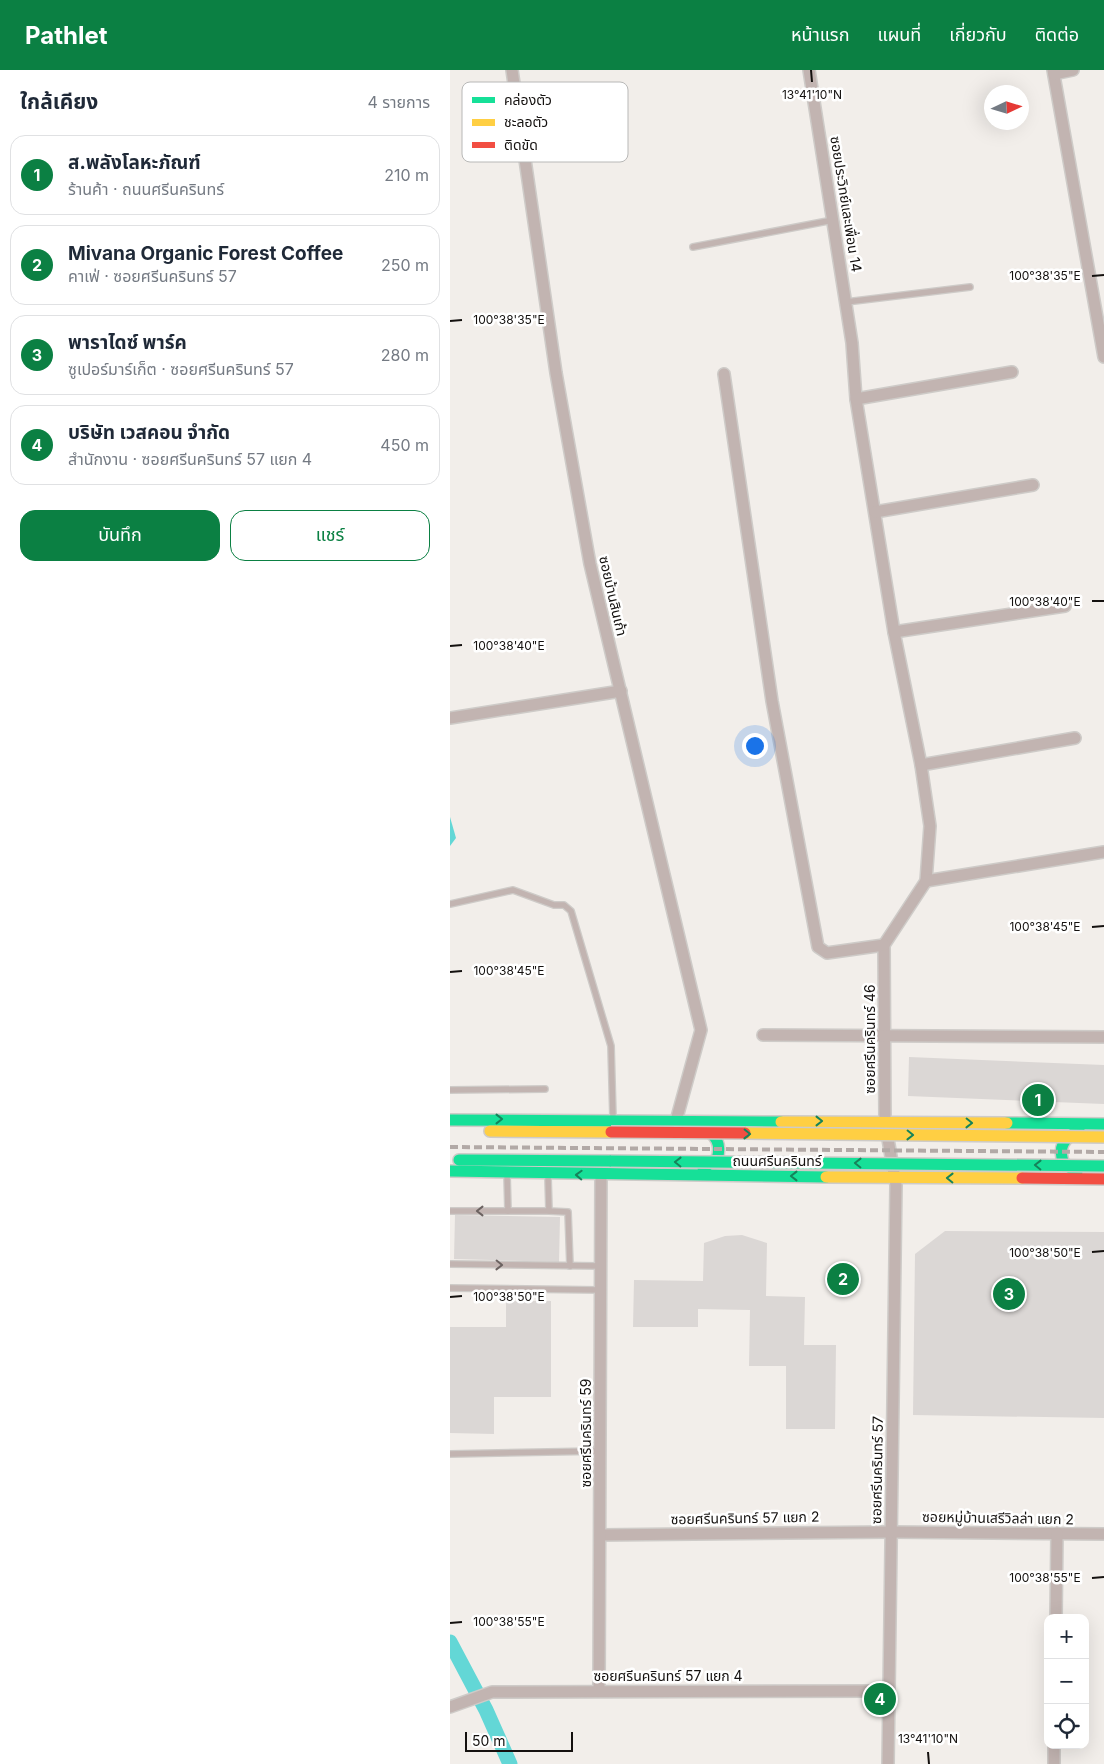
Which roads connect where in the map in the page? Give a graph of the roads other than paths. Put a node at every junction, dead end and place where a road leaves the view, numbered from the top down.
1 (809, 70) edge
2 (1073, 70) edge
3 (1053, 72) edge
4 (525, 162) edge
5 (833, 220) junction
6 (693, 247) dead end
7 (970, 287) dead end
8 (846, 302) junction
9 (1104, 356) edge
10 (1012, 372) dead end
11 (724, 374) dead end
12 (856, 399) junction
13 (1033, 484) dead end
14 (875, 512) junction
15 (1065, 606) dead end
16 (894, 632) junction
17 (621, 691) junction
18 (450, 718) edge
19 (1075, 738) dead end
20 (920, 765) junction
21 (1104, 852) edge
22 (926, 882) junction
23 (450, 904) edge
24 (884, 950) junction
25 (763, 1035) dead end
26 (886, 1035) junction
27 (1104, 1037) edge
28 (545, 1089) dead end
29 (450, 1090) edge
30 (450, 1120) edge
31 (613, 1120) junction
32 (676, 1121) junction
33 (692, 1121) junction
34 (885, 1122) junction
35 (1098, 1124) edge
36 (450, 1129) edge
37 (1104, 1137) edge
38 (450, 1160) edge
39 (1104, 1166) edge
40 (450, 1171) edge
41 (507, 1173) junction
42 (548, 1174) junction
43 (601, 1175) junction
44 (691, 1176) junction
45 (896, 1177) junction
46 (1090, 1179) junction
47 (1104, 1179) edge
48 (450, 1211) edge
49 (508, 1211) junction
50 (549, 1211) junction
51 (450, 1264) edge
52 (570, 1266) junction
53 (600, 1266) junction
54 (450, 1288) edge
55 (600, 1290) junction
56 (601, 1451) junction
57 (450, 1454) edge
58 (891, 1532) junction
59 (1057, 1533) junction
60 (1104, 1534) edge
61 (600, 1535) junction
62 (1056, 1614) edge
63 (600, 1691) junction
64 (889, 1691) junction
65 (450, 1707) edge
66 (1054, 1749) edge
67 (888, 1764) edge
68 (1054, 1764) edge

1 - 5 street, ซอยประวิทย์และเพื่อน 14
2 - 3 street
3 - 9 street
4 - 17 street, ซอยบ้านสินเก้า
5 - 6 lane
5 - 8 street, ซอยประวิทย์และเพื่อน 14
7 - 8 lane
8 - 12 street, ซอยประวิทย์และเพื่อน 14
10 - 12 street
11 - 24 street
12 - 14 street, ซอยประวิทย์และเพื่อน 14
13 - 14 street
14 - 16 street, ซอยประวิทย์และเพื่อน 14
15 - 16 street
16 - 20 street, ซอยประวิทย์และเพื่อน 14
17 - 18 street
17 - 32 street, ซอยบ้านสินเก้า
19 - 20 street
20 - 22 street, ซอยประวิทย์และเพื่อน 14
21 - 22 street
22 - 24 street
23 - 31 lane
24 - 26 street, ซอยศรีนครินทร์ 46
25 - 26 street
26 - 27 street
26 - 34 street, ซอยศรีนครินทร์ 46
28 - 29 lane
30 -> 31 main road
31 - 32 main road
32 - 33 main road
33 -> 34 main road
33 - 44 main road
34 -> 35 main road
34 - 45 street, ซอยศรีนครินทร์ 46
35 - 46 main road
36 -> 37 main road, bridge
39 -> 38 main road, bridge
40 - 41 main road, ถนนศรีนครินทร์
41 - 42 main road, ถนนศรีนครินทร์
41 - 49 lane
43 -> 42 main road, ถนนศรีนครินทร์
42 - 50 lane
43 - 44 main road, ถนนศรีนครินทร์
43 - 53 street, ซอยศรีนครินทร์ 59
45 -> 44 main road, ถนนศรีนครินทร์
46 -> 45 main road, ถนนศรีนครินทร์
45 - 58 street, ซอยศรีนครินทร์ 57
46 - 47 main road, ถนนศรีนครินทร์
49 -> 48 lane
49 - 50 lane
50 - 52 lane
51 -> 52 lane
52 - 53 lane
53 - 55 street, ซอยศรีนครินทร์ 59
54 - 55 lane
55 - 56 street, ซอยศรีนครินทร์ 59
56 - 57 lane
56 - 61 street, ซอยศรีนครินทร์ 59
58 - 59 street, ซอยหมู่บ้านเสรีวิลล่า แยก 2
58 - 61 street, ซอยศรีนครินทร์ 57 แยก 2
58 - 64 street, ซอยศรีนครินทร์ 57
59 - 60 street, ซอยหมู่บ้านเสรีวิลล่า แยก 2
59 - 62 street
61 - 63 street, ซอยศรีนครินทร์ 59
63 - 64 street, ซอยศรีนครินทร์ 57 แยก 4
63 - 65 street, ซอยศรีนครินทร์ 57 แยก 4
64 - 67 street, ซอยศรีนครินทร์ 57
66 - 68 street

